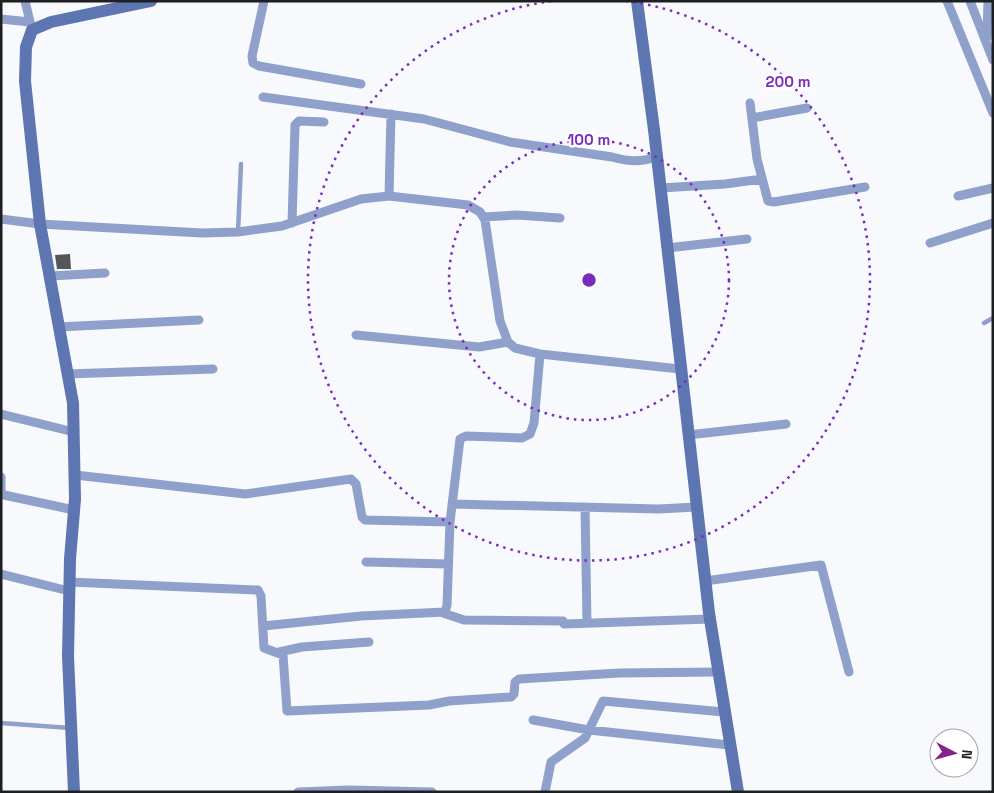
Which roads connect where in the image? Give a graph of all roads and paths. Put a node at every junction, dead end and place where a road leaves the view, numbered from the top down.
1 (25, 1) edge
2 (151, 1) edge
3 (264, 1) edge
4 (637, 1) edge
5 (947, 1) edge
6 (970, 1) edge
7 (988, 1) edge
8 (1, 19) edge
9 (31, 26) junction
10 (986, 44) junction
11 (993, 60) edge
12 (361, 84) dead end
13 (263, 97) dead end
14 (750, 103) dead end
15 (807, 108) dead end
16 (993, 113) edge
17 (391, 114) junction
18 (752, 118) junction
19 (324, 122) dead end
20 (657, 157) junction
21 (241, 164) dead end
22 (762, 179) junction
23 (866, 187) dead end
24 (661, 188) junction
25 (993, 188) edge
26 (389, 196) junction
27 (958, 196) dead end
28 (483, 217) junction
29 (560, 218) dead end
30 (1, 219) edge
31 (292, 223) junction
32 (993, 223) edge
33 (40, 224) junction
34 (238, 232) junction
35 (747, 239) dead end
36 (930, 243) dead end
37 (667, 248) junction
38 (105, 273) dead end
39 (50, 276) junction
40 (993, 318) edge
41 (199, 320) dead end
42 (984, 323) dead end
43 (59, 327) junction
44 (356, 335) dead end
45 (508, 342) junction
46 (540, 354) junction
47 (213, 369) dead end
48 (680, 369) junction
49 (68, 374) junction
50 (1, 414) edge
51 (786, 424) dead end
52 (74, 432) junction
53 (688, 435) junction
54 (75, 475) junction
55 (1, 476) edge
56 (452, 504) junction
57 (696, 507) junction
58 (585, 508) junction
59 (74, 510) junction
60 (450, 522) junction
61 (366, 562) dead end
62 (448, 564) junction
63 (1, 574) edge
64 (705, 581) junction
65 (69, 586) junction
66 (443, 613) junction
67 (710, 619) junction
68 (587, 623) junction
69 (263, 626) junction
70 (370, 642) dead end
71 (279, 652) junction
72 (718, 672) junction
73 (849, 672) dead end
74 (724, 712) junction
75 (533, 720) dead end
76 (1, 723) edge
77 (71, 728) junction
78 (589, 730) junction
79 (729, 745) junction
80 (74, 792) edge
81 (298, 792) edge
82 (432, 792) edge
83 (545, 792) edge
84 (738, 792) edge

1 - 9 street
2 - 9 street
3 - 12 street
4 - 20 street
5 - 16 street
6 - 10 street
7 - 10 street
8 - 9 street
9 - 33 street
10 - 11 street
13 - 17 street
14 - 18 street
15 - 18 street
17 - 20 street
17 - 26 street
18 - 22 street
19 - 31 street
20 - 24 street
21 - 34 lane
22 - 23 street
22 - 24 street
24 - 37 street
25 - 27 street
26 - 28 street
26 - 31 street
28 - 29 street
28 - 45 street
30 - 33 street
31 - 34 street
32 - 36 street
33 - 34 street
33 - 39 street
35 - 37 street
37 - 48 street
38 - 39 street
39 - 43 street
40 - 42 lane
41 - 43 street
43 - 49 street
44 - 45 street
45 - 46 street
46 - 48 street
46 - 56 street
47 - 49 street
48 - 53 street
49 - 52 street
50 - 52 street
51 - 53 street
52 - 54 street
53 - 57 street
54 - 59 street
54 - 60 street
55 - 59 street
56 - 58 street
56 - 60 street
57 - 58 street
57 - 64 street
58 - 68 street
59 - 65 street
60 - 62 street
61 - 62 street
62 - 66 street
63 - 65 street
64 - 67 street
64 - 73 street
65 - 69 street
65 - 77 street
66 - 68 street
66 - 69 street
67 - 68 street
67 - 72 street
69 - 71 street
70 - 71 street
71 - 72 street
72 - 74 street
74 - 78 street
74 - 79 street
75 - 78 street
76 - 77 lane
77 - 80 street
78 - 79 street
78 - 83 street
79 - 84 street
81 - 82 street

